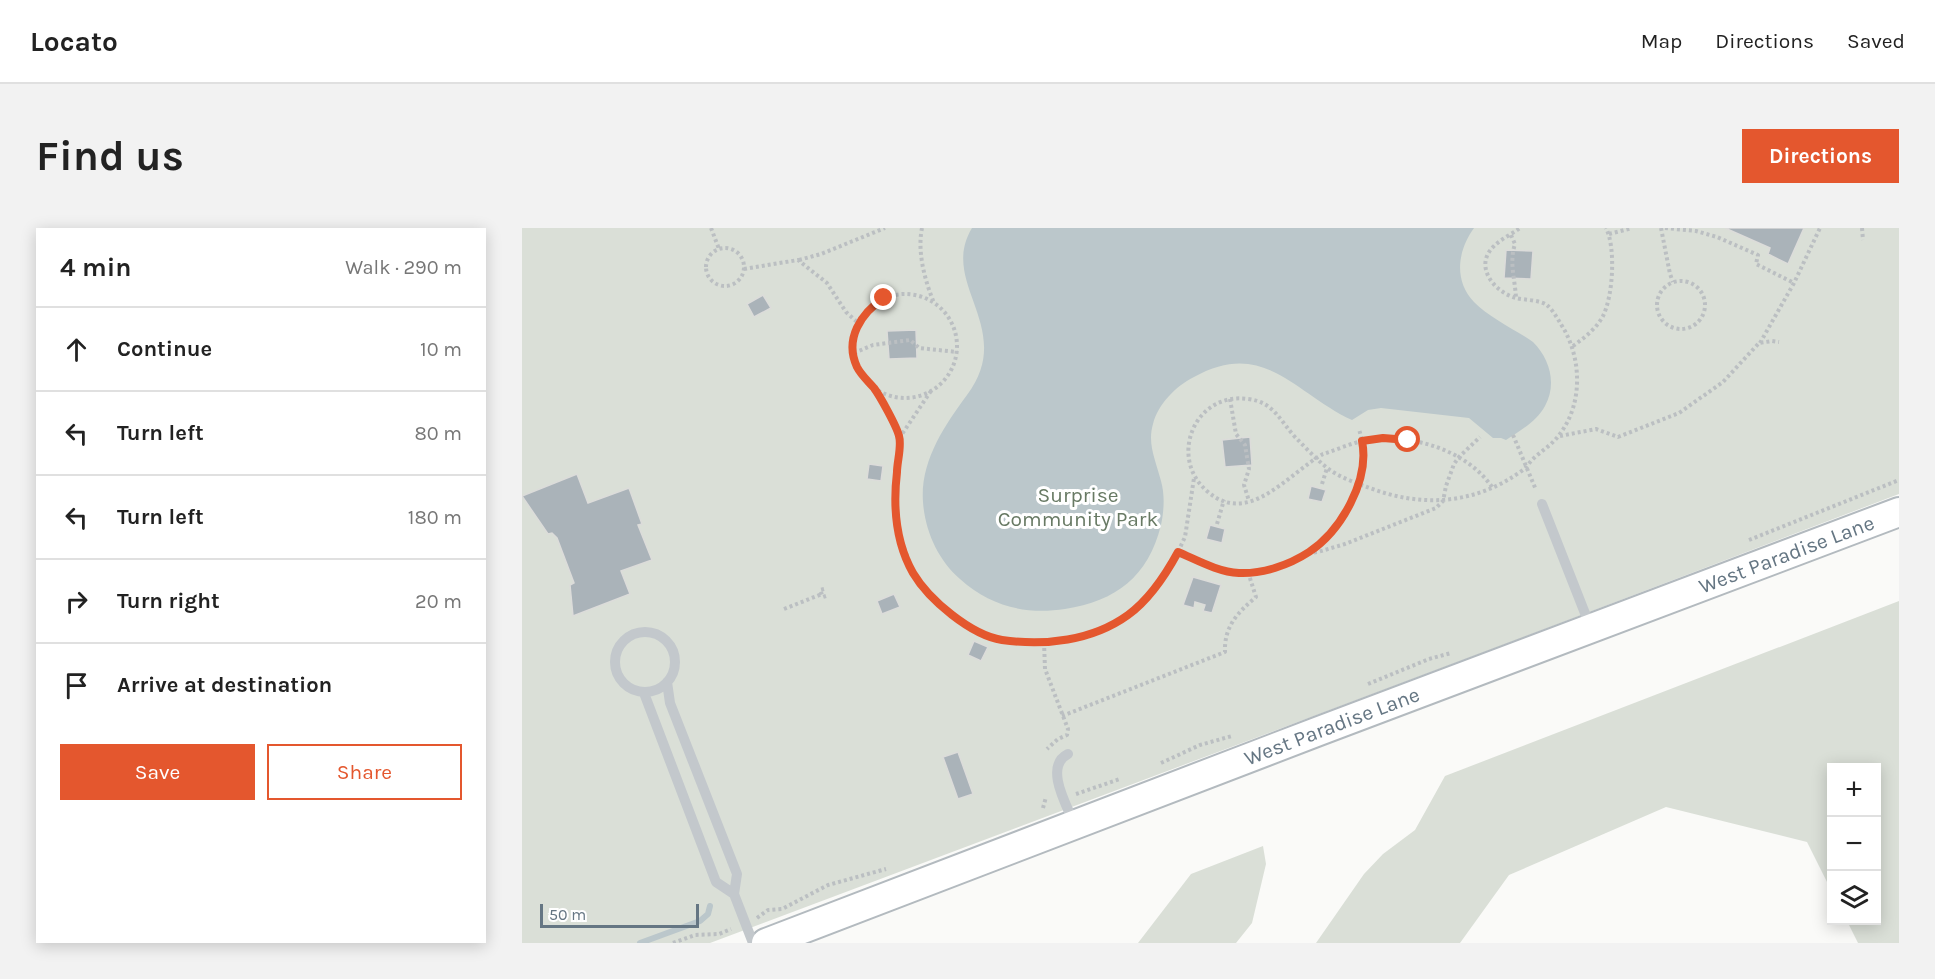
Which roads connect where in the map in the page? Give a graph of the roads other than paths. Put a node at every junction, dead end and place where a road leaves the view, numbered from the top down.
1 (1542, 504) road end
2 (1899, 512) edge
3 (1591, 629) junction
4 (667, 682) junction
5 (644, 693) junction
6 (1068, 753) dead end
7 (1074, 825) junction
8 (734, 894) junction
9 (753, 943) edge
10 (766, 943) edge

1 - 3 lane
2 - 3 street, West Paradise Lane
3 - 7 street, West Paradise Lane
4 - 5 lane
4 - 5 lane
4 - 8 lane
5 - 8 lane
6 - 7 lane
7 - 10 street, West Paradise Lane
8 - 9 lane

